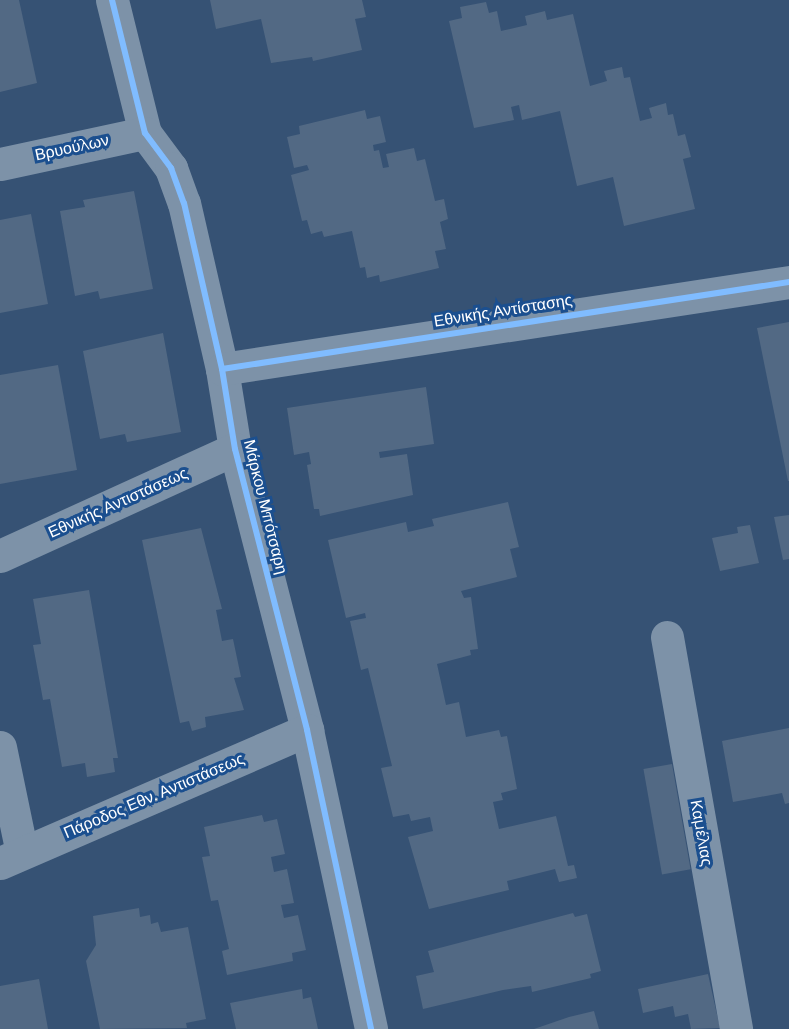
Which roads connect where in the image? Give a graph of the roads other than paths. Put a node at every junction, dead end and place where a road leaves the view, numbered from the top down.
1 (112, 0) edge
2 (145, 133) junction
3 (0, 164) edge
4 (789, 282) edge
5 (222, 369) junction
6 (235, 449) junction
7 (0, 556) edge
8 (667, 637) dead end
9 (307, 730) junction
10 (0, 747) edge
11 (11, 858) edge
12 (371, 1029) edge
13 (736, 1029) edge

1 - 2 street, Μάρκου Μπότσαρη
2 - 3 street, Βρυούλων
2 - 5 street, Μάρκου Μπότσαρη
4 - 5 street, Εθνικής Αντίστασης
5 - 6 street, Μάρκου Μπότσαρη
6 - 7 street, Εθνικής Αντιστάσεως
6 - 9 street, Μάρκου Μπότσαρη
8 - 13 street, Καμέλιας
9 - 11 street, Πάροδος Εθν. Αντιστάσεως
9 - 12 street, Μάρκου Μπότσαρη
10 - 11 street

